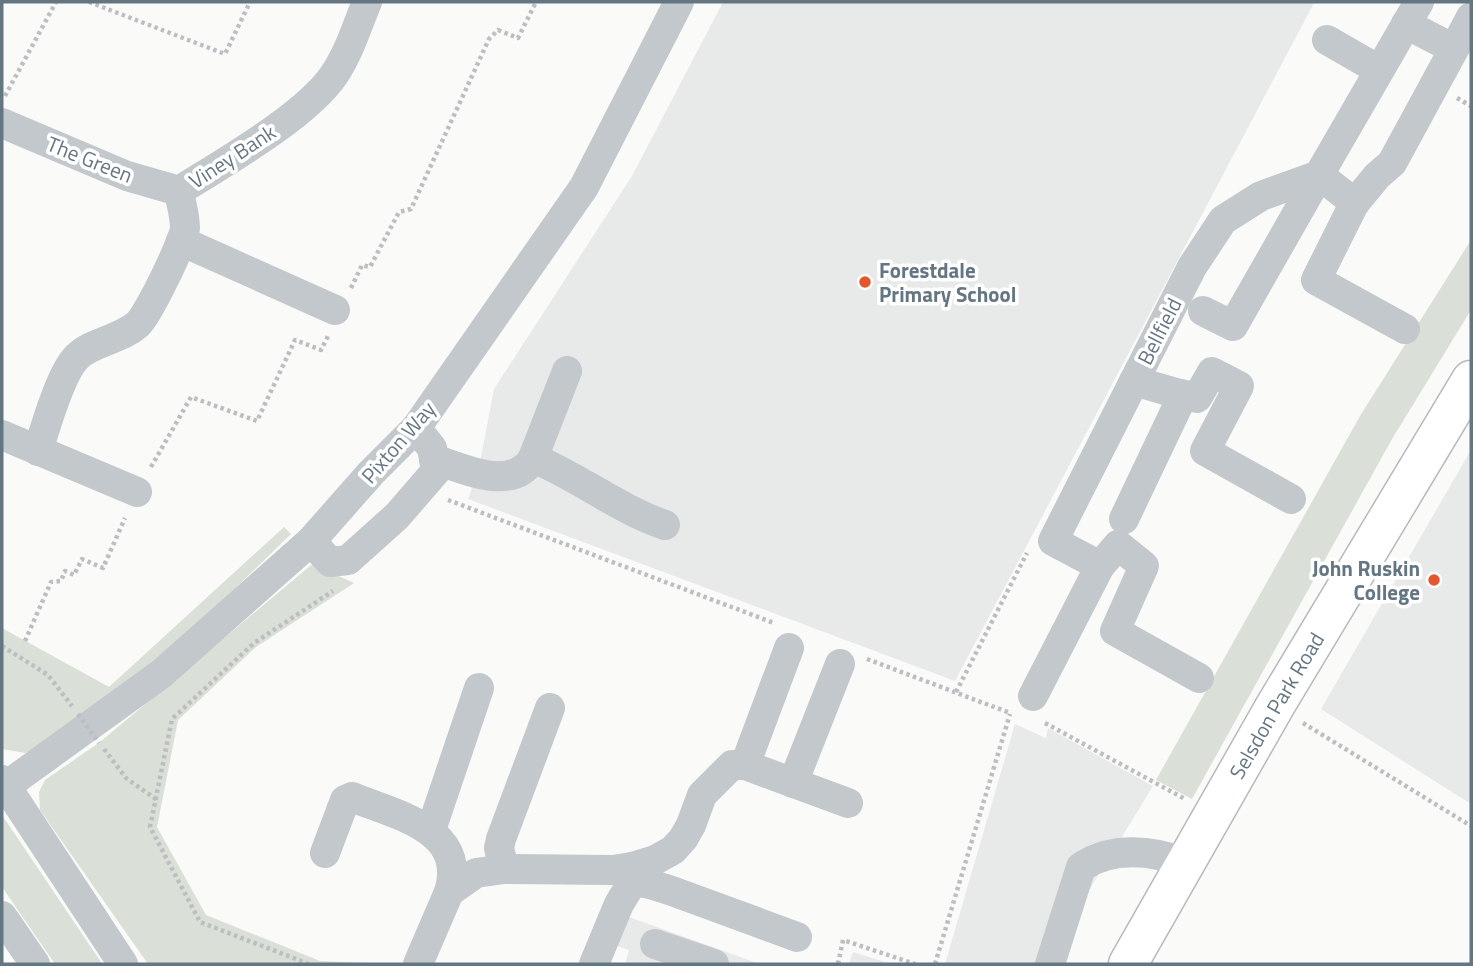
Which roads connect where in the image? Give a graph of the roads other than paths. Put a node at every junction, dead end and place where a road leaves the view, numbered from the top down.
1 (367, 2) edge
2 (678, 2) edge
3 (1412, 13) edge
4 (1471, 17) edge
5 (1326, 40) dead end
6 (1454, 49) junction
7 (1379, 70) junction
8 (2, 122) edge
9 (1319, 175) junction
10 (179, 191) junction
11 (1355, 202) junction
12 (181, 241) junction
13 (338, 310) road end
14 (1203, 311) dead end
15 (1405, 329) dead end
16 (567, 371) dead end
17 (1471, 380) edge
18 (1134, 381) junction
19 (1181, 394) junction
20 (416, 428) junction
21 (2, 435) edge
22 (38, 451) junction
23 (533, 458) junction
24 (434, 459) junction
25 (137, 492) road end
26 (1291, 499) dead end
27 (1124, 519) dead end
28 (665, 525) dead end
29 (311, 541) junction
30 (1100, 566) junction
31 (789, 648) dead end
32 (840, 664) dead end
33 (1199, 678) dead end
34 (479, 688) dead end
35 (1021, 704) road end
36 (550, 708) dead end
37 (745, 765) junction
38 (4, 783) edge
39 (793, 783) junction
40 (848, 803) dead end
41 (431, 830) junction
42 (325, 853) dead end
43 (1186, 863) junction
44 (504, 869) junction
45 (633, 874) junction
46 (449, 892) junction
47 (2, 916) edge
48 (797, 937) dead end
49 (655, 944) dead end
50 (35, 964) edge
51 (123, 964) edge
52 (418, 964) edge
53 (594, 964) edge
54 (714, 964) edge
55 (1050, 964) edge
56 (1128, 964) edge

1 - 10 street, Viney Bank
2 - 20 street, Pixton Way
3 - 6 street
3 - 7 street
4 - 6 street
5 - 7 street
6 - 11 street
7 - 9 street
8 - 10 street, The Green
9 - 11 street
9 - 14 street
9 - 18 street, Bellfield
10 - 12 street, Viney Bank
11 - 15 street
12 - 13 street
12 - 22 street, Viney Bank
16 - 23 street
17 - 43 main road, Selsdon Park Road
18 - 19 street
18 - 30 street, Bellfield
19 - 26 street
19 - 27 street
20 - 24 street
20 - 29 street, Pixton Way
21 - 22 street
22 - 25 street
23 - 24 street
23 - 28 street
24 - 29 street
29 - 38 street, Pixton Way
30 - 33 street
30 - 35 street
31 - 37 street
32 - 39 street
34 - 41 street
36 - 44 street
37 - 39 street
37 - 45 street
38 - 51 street
39 - 40 street
41 - 42 street
41 - 46 street
43 - 55 street
43 - 56 main road, Selsdon Park Road
44 - 45 street
44 - 46 street
45 - 48 street
45 - 53 street
46 - 52 street
47 - 50 street
49 - 54 street

